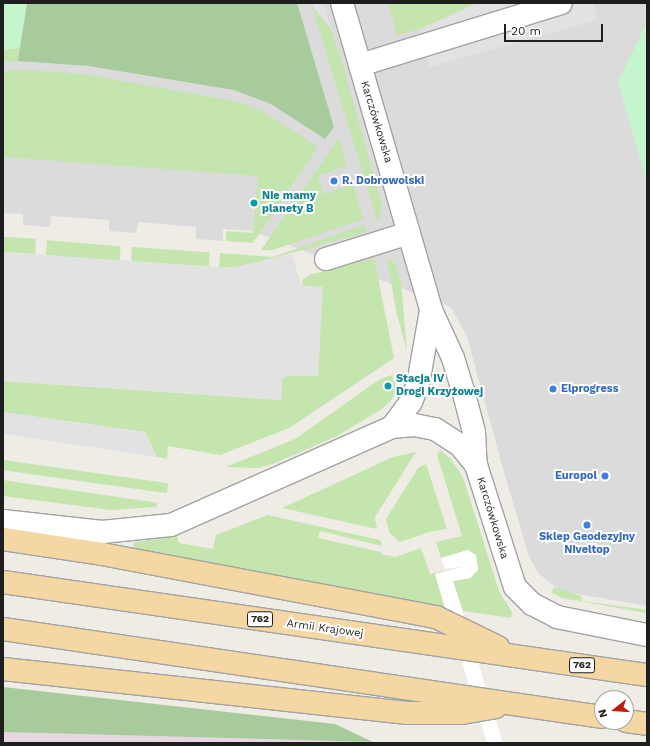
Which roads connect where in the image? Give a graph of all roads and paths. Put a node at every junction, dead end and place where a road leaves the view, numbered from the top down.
1 (342, 3) edge
2 (561, 3) edge
3 (360, 65) junction
4 (409, 233) junction
5 (326, 260) dead end
6 (431, 310) junction
7 (392, 427) junction
8 (476, 465) junction
9 (3, 521) edge
10 (3, 539) edge
11 (3, 582) edge
12 (3, 629) edge
13 (647, 635) edge
14 (517, 656) junction
15 (3, 669) edge
16 (647, 675) edge
17 (512, 704) junction
18 (594, 716) edge
19 (634, 722) edge
20 (647, 724) edge

1 - 3 street, Karczówkowska
2 - 3 street
3 - 4 street, Karczówkowska
4 - 5 street
4 - 6 street, Karczówkowska
6 - 7 street, Karczówkowska
6 - 8 street, Karczówkowska
7 - 8 street
7 - 9 street
8 - 13 street, Karczówkowska
10 - 14 main road
11 - 14 main road, Armii Krajowej / 762
12 - 17 main road
14 - 16 main road, Armii Krajowej / 762
15 - 17 main road
17 - 18 main road
19 - 20 main road

